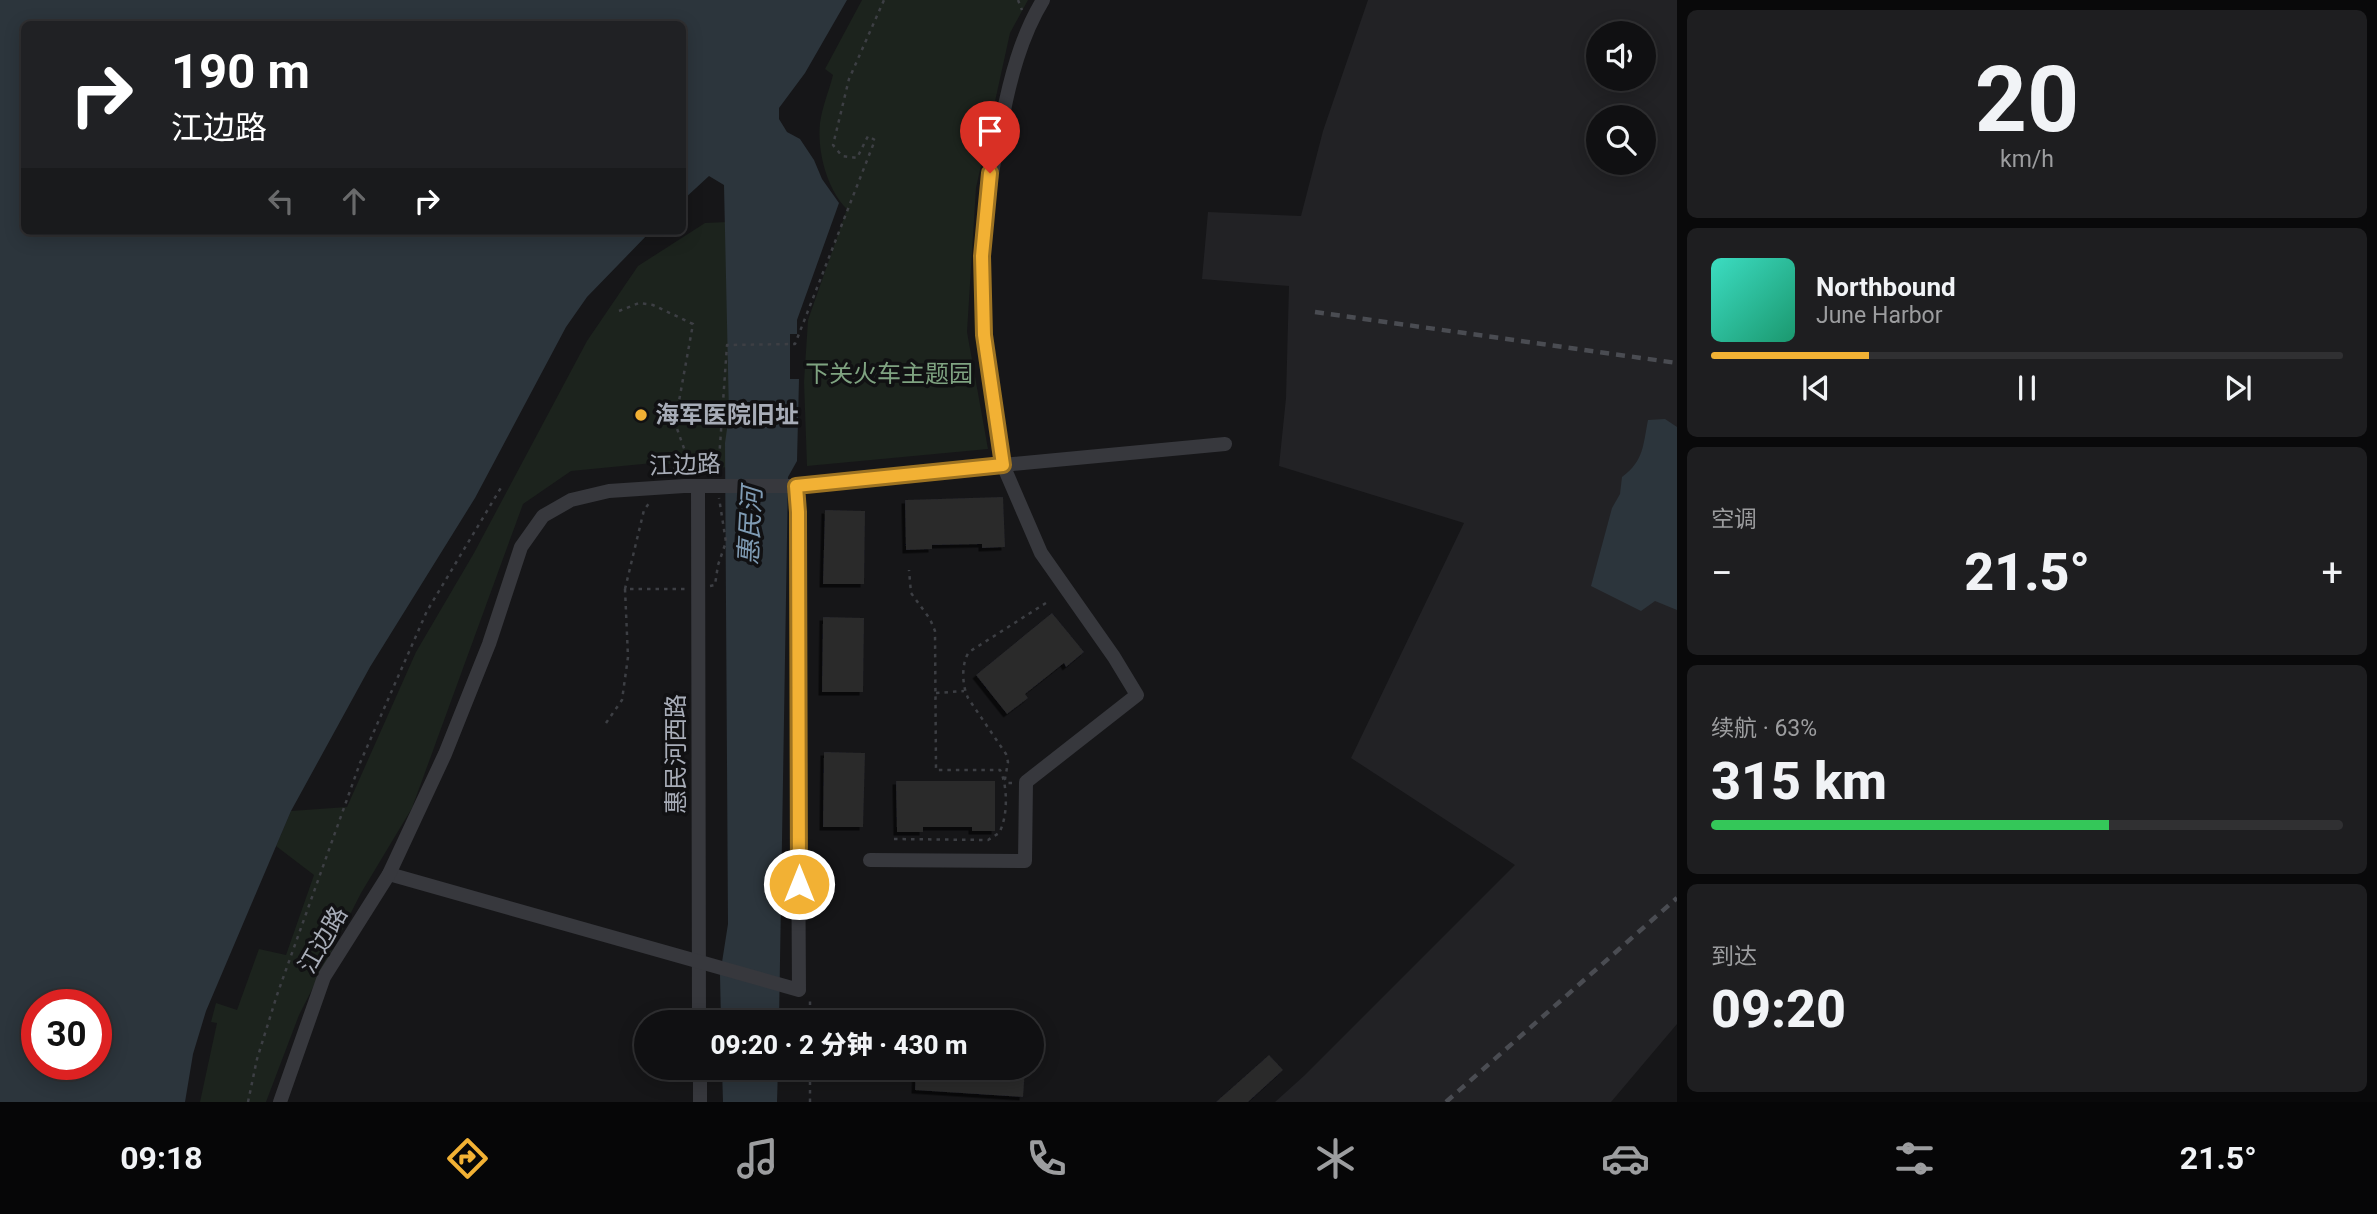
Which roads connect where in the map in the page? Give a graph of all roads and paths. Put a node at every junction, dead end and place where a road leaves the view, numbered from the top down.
1 (884, 0) edge
2 (1043, 0) edge
3 (619, 311) dead end
4 (1225, 444) dead end
5 (1003, 465) junction
6 (717, 485) junction
7 (502, 486) dead end
8 (698, 486) dead end
9 (796, 486) junction
10 (660, 487) junction
11 (909, 570) dead end
12 (699, 588) junction
13 (625, 589) junction
14 (1049, 601) dead end
15 (965, 691) junction
16 (936, 693) junction
17 (606, 723) dead end
18 (1004, 779) junction
19 (1026, 784) junction
20 (894, 839) dead end
21 (870, 860) dead end
22 (389, 874) junction
23 (703, 964) junction
24 (700, 1010) edge
25 (700, 1080) edge
26 (810, 1080) edge
27 (248, 1102) edge
28 (280, 1102) edge
29 (700, 1102) edge
30 (810, 1102) edge

1 - 6 path
2 - 5 street
3 - 10 path
4 - 5 street, 江边路
5 - 9 street, 江边路
5 - 19 street
6 - 9 street, 江边路
6 - 10 street, 江边路
6 - 12 path
7 - 27 path
8 - 12 street, 惠民河西路
9 - 23 street
10 - 13 path
10 - 22 street, 江边路
11 - 16 path
12 - 13 path
12 - 23 street, 惠民河西路
13 - 17 path
14 - 15 path
15 - 16 path
15 - 18 path
16 - 18 path
18 - 19 path
18 - 20 path
19 - 21 street
22 - 23 street
22 - 28 street, 江边路
23 - 24 street, 惠民河西路
25 - 29 street
26 - 30 path

